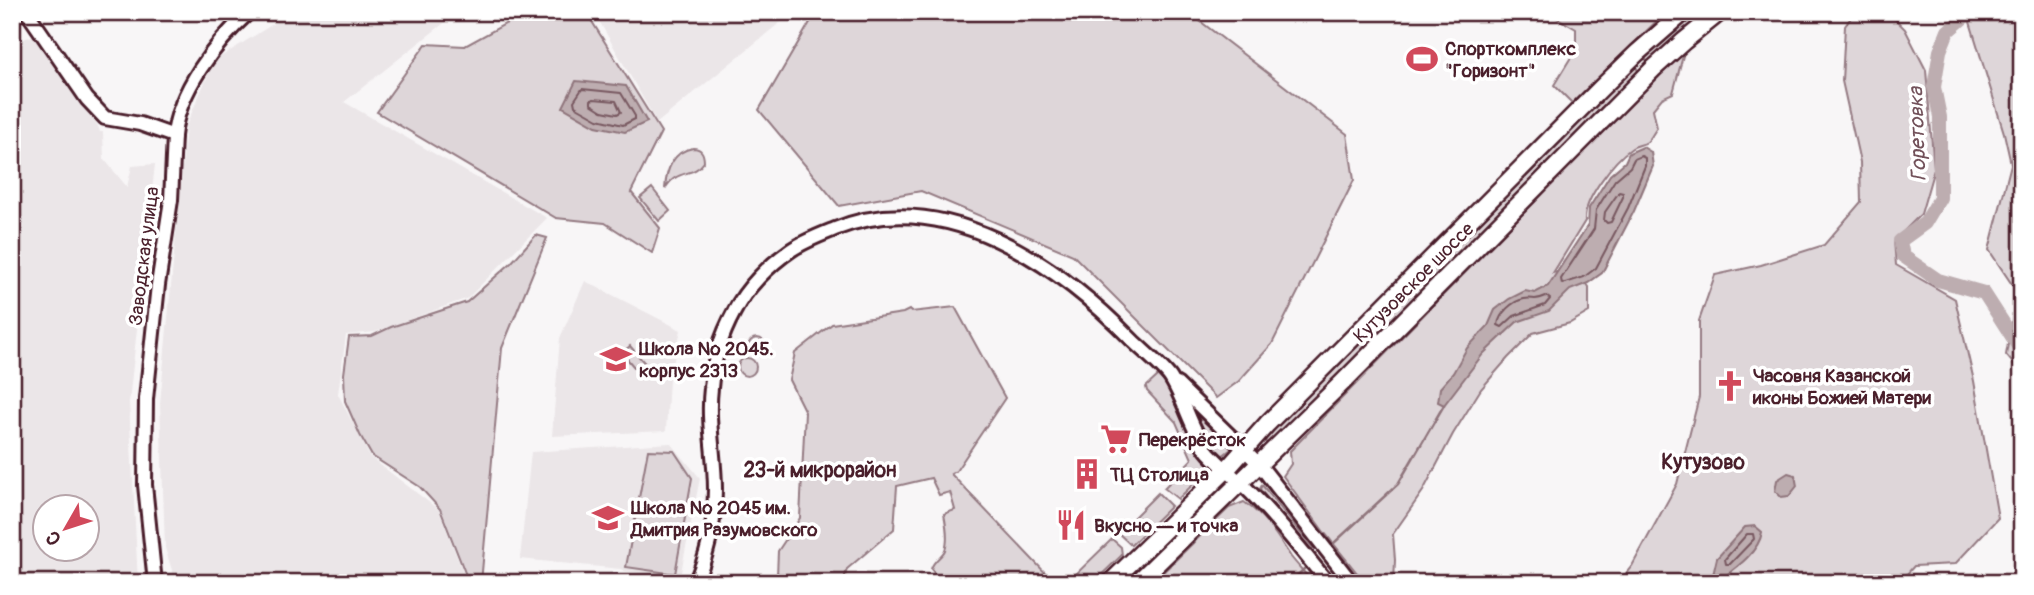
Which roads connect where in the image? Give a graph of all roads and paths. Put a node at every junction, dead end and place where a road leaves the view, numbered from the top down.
1 (26, 12) edge
2 (249, 12) edge
3 (1684, 12) edge
4 (1720, 12) edge
5 (1637, 53) junction
6 (1653, 69) junction
7 (174, 136) junction
8 (1169, 376) junction
9 (1245, 449) junction
10 (1259, 464) junction
11 (1227, 470) junction
12 (1241, 482) junction
13 (155, 583) edge
14 (695, 583) edge
15 (1110, 583) edge
16 (1137, 583) edge
17 (1328, 583) edge
18 (1352, 583) edge

1 - 7 street
2 - 7 street, Заводская улица
3 - 5 main road, Кутузовское шоссе
4 - 6 main road, Кутузовское шоссе
5 - 6 main road
5 - 9 main road, Кутузовское шоссе
6 - 10 main road, Кутузовское шоссе
7 - 13 street, Заводская улица
8 - 9 street
8 - 11 street
8 - 14 street
9 - 10 street
9 - 11 main road, Кутузовское шоссе
10 - 12 main road, Кутузовское шоссе
10 - 18 street
11 - 12 street
11 - 15 main road, Кутузовское шоссе
12 - 16 main road, Кутузовское шоссе
12 - 17 street

